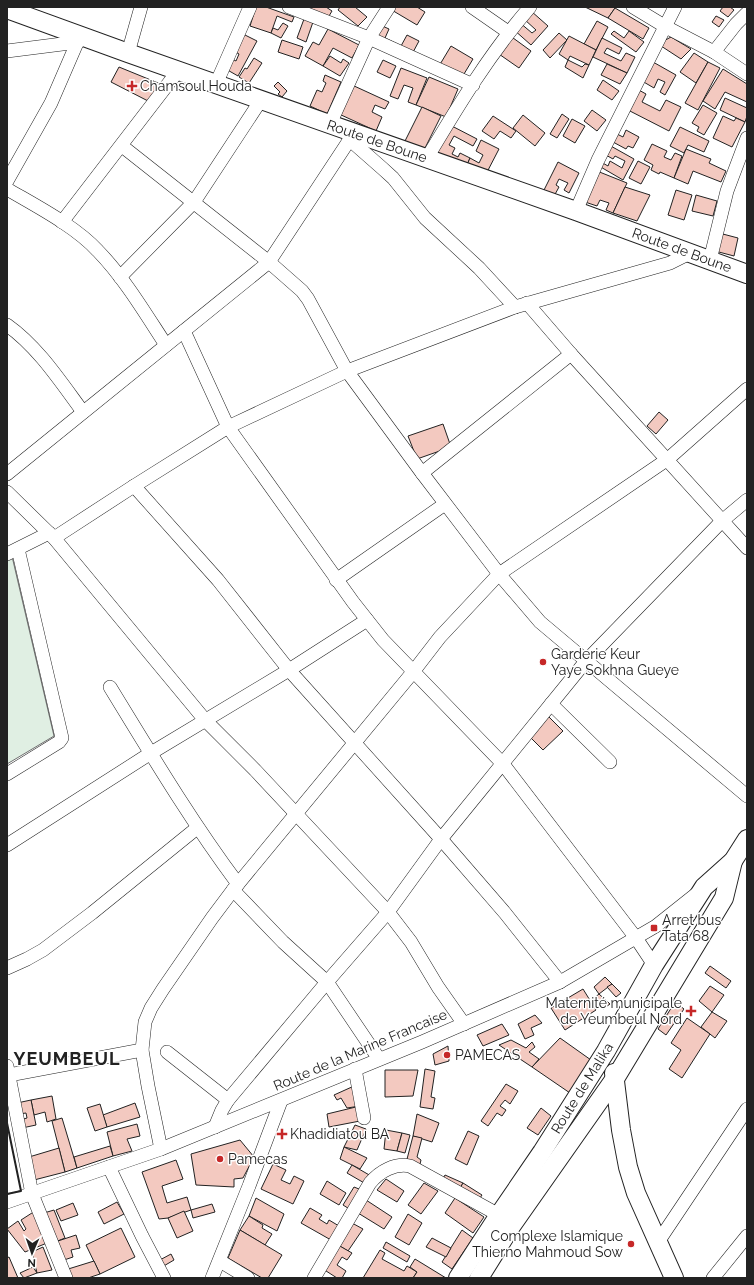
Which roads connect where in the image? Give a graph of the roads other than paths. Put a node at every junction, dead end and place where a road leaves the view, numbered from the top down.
1 (141, 7) edge
2 (250, 7) edge
3 (289, 7) edge
4 (389, 7) edge
5 (472, 7) edge
6 (530, 7) edge
7 (632, 7) edge
8 (675, 7) edge
9 (7, 8) edge
10 (747, 13) edge
11 (666, 27) junction
12 (508, 32) junction
13 (369, 38) junction
14 (79, 39) junction
15 (7, 51) edge
16 (714, 52) junction
17 (128, 53) junction
18 (178, 71) junction
19 (747, 74) edge
20 (216, 84) junction
21 (473, 85) junction
22 (261, 100) junction
23 (330, 124) junction
24 (352, 136) junction
25 (747, 138) edge
26 (122, 146) junction
27 (427, 158) junction
28 (7, 182) edge
29 (194, 202) junction
30 (576, 211) junction
31 (62, 222) junction
32 (690, 253) junction
33 (710, 260) junction
34 (269, 262) junction
35 (747, 274) edge
36 (120, 277) junction
37 (521, 305) junction
38 (7, 325) edge
39 (184, 331) junction
40 (166, 345) junction
41 (571, 354) junction
42 (346, 371) junction
43 (747, 389) edge
44 (83, 412) junction
45 (228, 427) junction
46 (668, 459) junction
47 (422, 473) junction
48 (7, 474) edge
49 (134, 486) junction
50 (7, 492) edge
51 (747, 500) edge
52 (446, 504) junction
53 (722, 521) junction
54 (52, 536) junction
55 (747, 548) edge
56 (12, 551) edge
57 (499, 574) junction
58 (336, 580) junction
59 (367, 620) junction
60 (586, 661) junction
61 (289, 670) junction
62 (413, 672) junction
63 (110, 687) dead end
64 (551, 704) junction
65 (205, 720) junction
66 (354, 742) junction
67 (151, 753) junction
68 (610, 762) dead end
69 (503, 764) junction
70 (7, 774) edge
71 (747, 796) edge
72 (296, 815) junction
73 (197, 828) junction
74 (441, 839) junction
75 (747, 839) edge
76 (7, 845) edge
77 (733, 861) junction
78 (235, 887) junction
79 (704, 887) junction
80 (388, 912) junction
81 (636, 938) junction
82 (654, 965) junction
83 (7, 968) edge
84 (327, 982) junction
85 (560, 982) junction
86 (464, 1024) junction
87 (142, 1050) junction
88 (606, 1051) junction
89 (167, 1052) dead end
90 (379, 1059) junction
91 (355, 1070) junction
92 (8, 1071) edge
93 (616, 1077) junction
94 (228, 1100) junction
95 (281, 1100) junction
96 (747, 1110) edge
97 (364, 1118) dead end
98 (215, 1127) junction
99 (161, 1149) junction
100 (110, 1167) junction
101 (32, 1194) junction
102 (7, 1202) edge
103 (498, 1215) junction
104 (747, 1236) edge
105 (658, 1242) junction
106 (220, 1261) junction
107 (671, 1276) edge
108 (66, 1278) edge
109 (164, 1278) edge
110 (212, 1278) edge
111 (248, 1278) edge
112 (314, 1278) edge
113 (458, 1278) edge
114 (478, 1278) edge
115 (713, 1278) edge

1 - 17 street
2 - 20 street
3 - 13 street
4 - 13 street
5 - 12 street
6 - 12 street
7 - 11 street
8 - 11 street
9 - 14 main road, Route de Boune
10 - 16 street
11 - 16 street
11 - 30 street
12 - 21 street
13 - 21 street
13 - 23 street
14 - 15 street
14 - 17 main road, Route de Boune
14 - 28 street
16 - 19 street
17 - 18 main road, Route de Boune
18 - 20 main road, Route de Boune
18 - 26 street
20 - 22 main road, Route de Boune
21 - 27 street
22 - 23 main road, Route de Boune
22 - 29 street
23 - 24 main road, Route de Boune
24 - 27 main road, Route de Boune
24 - 34 street
24 - 37 street
25 - 33 street
26 - 29 street
26 - 31 street
27 - 30 main road, Route de Boune
28 - 31 street
29 - 34 street
29 - 36 street
30 - 32 main road, Route de Boune
31 - 36 street
32 - 33 main road, Route de Boune
32 - 37 street
33 - 35 main road, Route de Boune
34 - 39 street
34 - 42 street
36 - 40 street
37 - 41 street
37 - 42 street
38 - 44 street
39 - 40 street
39 - 45 street
40 - 44 street
41 - 46 street
41 - 47 street
42 - 45 street
42 - 47 street
43 - 46 street
44 - 48 street
45 - 49 street
45 - 58 street
46 - 53 street
46 - 57 street
47 - 52 street
49 - 54 street
49 - 61 street
50 - 54 street
51 - 53 street
52 - 57 street
52 - 58 street
53 - 55 street
53 - 60 street
54 - 56 street
54 - 65 street
56 - 70 street
57 - 60 street
57 - 62 street
58 - 59 street
59 - 61 street
59 - 62 street
60 - 64 street
60 - 71 street
61 - 65 street
61 - 66 street
62 - 66 street
62 - 69 street
63 - 67 street
64 - 68 street
64 - 69 street
65 - 67 street
65 - 72 street
66 - 72 street
66 - 74 street
67 - 73 street
67 - 76 street
69 - 74 street
69 - 81 street
72 - 78 street
72 - 80 street
73 - 78 street
73 - 83 street
74 - 80 street
74 - 85 street
75 - 77 main road, Route de Malika
77 - 79 main road, Route de Malika
77 - 93 main road, Route de Malika
78 - 84 street
78 - 87 street
79 - 81 street, Route de la Marine Francaise
79 - 82 main road, Route de Malika
80 - 84 street
80 - 86 street
81 - 82 street
81 - 85 street, Route de la Marine Francaise
82 - 88 main road, Route de Malika
84 - 90 street
84 - 94 street
85 - 86 street, Route de la Marine Francaise
86 - 90 street, Route de la Marine Francaise
87 - 92 street
87 - 99 street
88 - 93 main road
88 - 103 main road, Route de Malika
89 - 94 street
90 - 91 street, Route de la Marine Francaise
91 - 95 street, Route de la Marine Francaise
91 - 97 street
92 - 101 street
93 - 105 main road
93 - 114 main road, Route de Malika
94 - 98 street
95 - 98 street, Route de la Marine Francaise
95 - 106 street
96 - 105 street
98 - 99 street, Route de la Marine Francaise
99 - 100 street, Route de la Marine Francaise
100 - 101 street, Route de la Marine Francaise
100 - 109 street
101 - 102 street, Route de la Marine Francaise
101 - 108 street
103 - 112 street
103 - 113 main road, Route de Malika
104 - 115 street
105 - 107 main road
106 - 110 street
106 - 111 street

